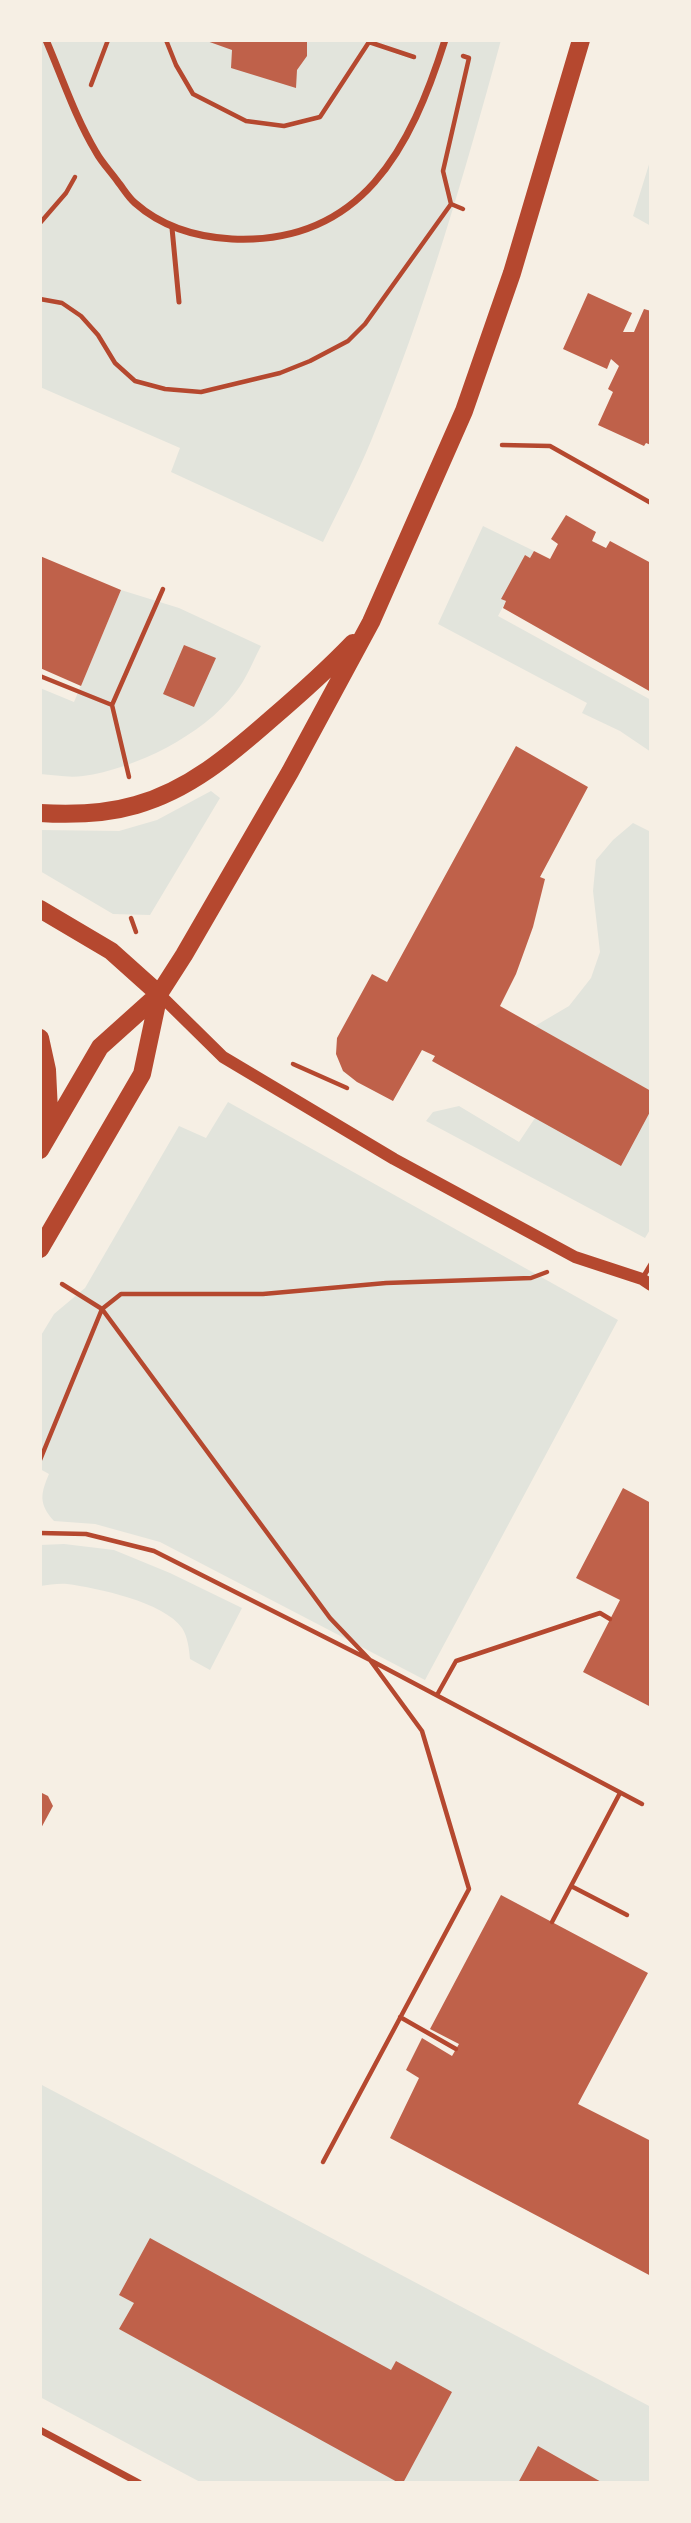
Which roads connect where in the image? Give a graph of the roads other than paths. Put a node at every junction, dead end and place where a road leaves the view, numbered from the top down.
1 (46, 40) edge
2 (581, 40) edge
3 (444, 44) edge
4 (172, 228) junction
5 (179, 302) dead end
6 (366, 631) junction
7 (40, 813) edge
8 (40, 909) edge
9 (159, 994) junction
10 (40, 1038) edge
11 (51, 1132) junction
12 (40, 1150) edge
13 (40, 1250) edge
14 (651, 1264) edge
15 (647, 1282) edge
16 (40, 2430) edge
17 (139, 2483) edge

1 - 4 street
2 - 6 main road
3 - 4 street
4 - 5 lane
6 - 7 main road
6 - 9 main road
8 - 9 main road
9 - 11 main road
9 - 13 main road
9 - 15 street
10 - 11 main road
11 - 12 main road
14 - 15 lane
16 - 17 street

